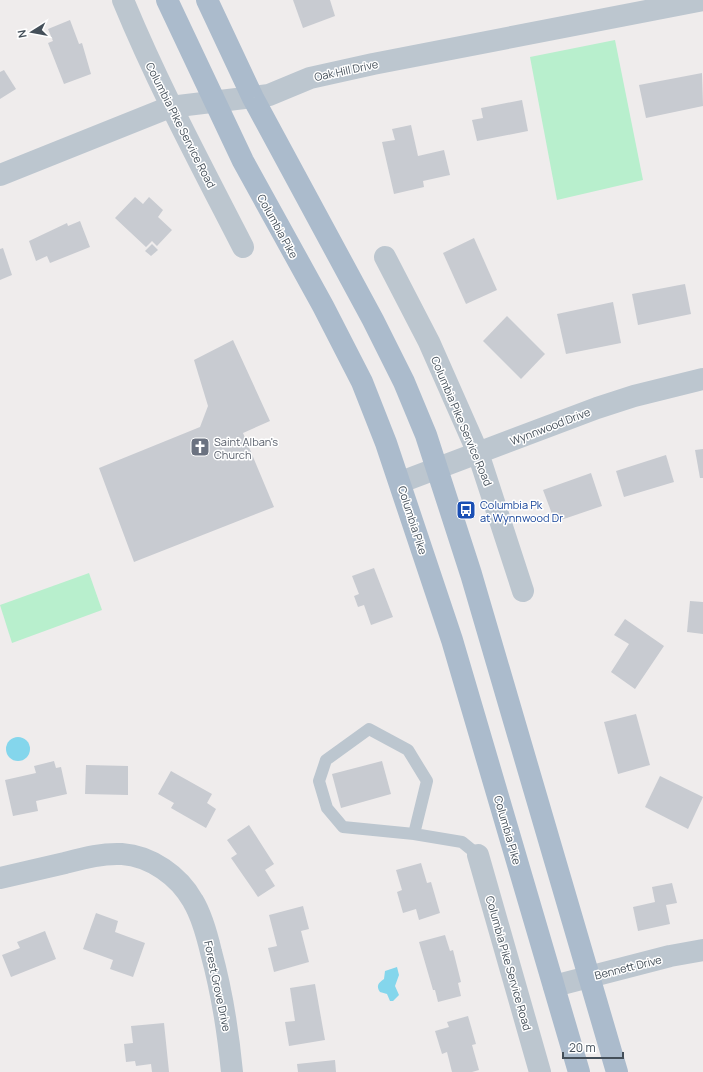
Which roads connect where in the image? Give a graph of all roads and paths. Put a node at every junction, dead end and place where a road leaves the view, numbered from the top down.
1 (123, 0) edge
2 (167, 0) edge
3 (207, 0) edge
4 (703, 0) edge
5 (253, 98) junction
6 (215, 101) junction
7 (170, 107) junction
8 (0, 175) edge
9 (243, 247) dead end
10 (386, 257) dead end
11 (703, 379) edge
12 (478, 453) junction
13 (438, 468) junction
14 (401, 482) junction
15 (523, 591) dead end
16 (414, 834) junction
17 (478, 855) joint
18 (0, 878) edge
19 (703, 950) edge
20 (590, 977) junction
21 (554, 986) junction
22 (232, 1072) edge
23 (540, 1072) edge
24 (579, 1072) edge
25 (617, 1072) edge

1 - 7 street, Columbia Pike Service Road
2 - 6 main road, Columbia Pike
3 - 5 main road
4 - 5 street, Oak Hill Drive
5 - 6 street, Oak Hill Drive
5 - 13 main road
6 - 7 street, Oak Hill Drive
6 - 14 main road, Columbia Pike
7 - 8 street, Oak Hill Drive
7 - 9 street, Columbia Pike Service Road
10 - 12 street, Columbia Pike Service Road
11 - 12 street, Wynnwood Drive
12 - 13 street, Wynnwood Drive
12 - 15 street, Columbia Pike Service Road
13 - 14 street, Wynnwood Drive
13 - 20 main road
14 - 21 main road, Columbia Pike
16 - 16 lane
16 - 17 lane
17 - 23 street, Columbia Pike Service Road
18 - 22 street, Forest Grove Drive
19 - 20 street, Bennett Drive
20 - 21 street, Bennett Drive
20 - 25 main road
21 - 24 main road, Columbia Pike

